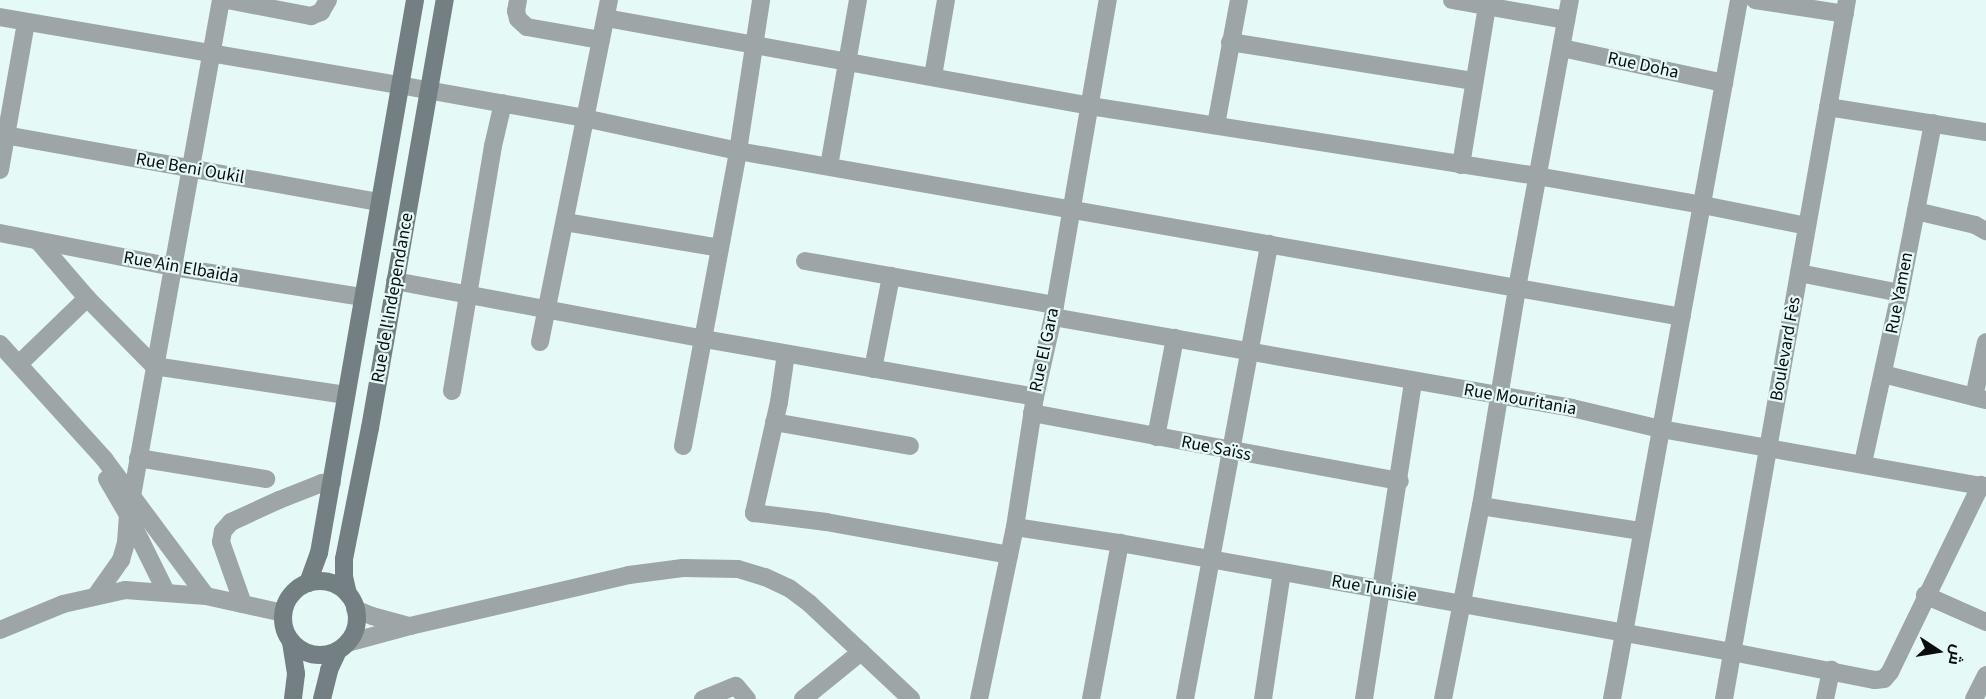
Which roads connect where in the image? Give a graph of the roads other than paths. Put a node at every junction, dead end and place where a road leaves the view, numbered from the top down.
1 (220, 0) edge
2 (227, 0) edge
3 (328, 0) edge
4 (415, 0) edge
5 (445, 0) edge
6 (518, 0) edge
7 (761, 0) edge
8 (858, 0) edge
9 (946, 0) edge
10 (1108, 0) edge
11 (1239, 0) edge
12 (1452, 0) edge
13 (1570, 0) edge
14 (1739, 0) edge
15 (1755, 0) edge
16 (1487, 3) edge
17 (1846, 7) edge
18 (607, 9) edge
19 (0, 17) edge
20 (1566, 20) junction
21 (26, 22) junction
22 (602, 40) junction
23 (1230, 42) junction
24 (753, 46) junction
25 (1562, 48) junction
26 (212, 53) junction
27 (848, 63) junction
28 (933, 76) junction
29 (1474, 81) junction
30 (1724, 83) junction
31 (399, 85) junction
32 (429, 90) junction
33 (503, 103) junction
34 (1090, 106) junction
35 (1828, 107) junction
36 (584, 118) junction
37 (1932, 123) junction
38 (1216, 125) junction
39 (1986, 132) edge
40 (3, 135) edge
41 (738, 151) junction
42 (1461, 165) junction
43 (829, 166) junction
44 (0, 170) edge
45 (192, 170) junction
46 (1537, 176) junction
47 (380, 202) junction
48 (1703, 205) junction
49 (1071, 208) junction
50 (1916, 211) junction
51 (565, 222) junction
52 (1807, 226) junction
53 (1986, 231) edge
54 (0, 233) edge
55 (38, 241) junction
56 (1269, 244) junction
57 (720, 248) junction
58 (805, 261) dead end
59 (173, 267) junction
60 (1799, 273) junction
61 (891, 276) junction
62 (395, 280) junction
63 (1517, 288) junction
64 (1900, 293) junction
65 (468, 295) junction
66 (363, 297) junction
67 (87, 298) junction
68 (547, 310) junction
69 (1054, 311) junction
70 (1682, 317) junction
71 (1175, 338) junction
72 (704, 339) junction
73 (540, 342) dead end
74 (1986, 342) edge
75 (0, 344) edge
76 (1250, 350) junction
77 (786, 354) junction
78 (19, 364) junction
79 (154, 366) junction
80 (873, 369) junction
81 (1883, 374) junction
82 (1413, 381) junction
83 (453, 391) dead end
84 (346, 395) junction
85 (1499, 396) junction
86 (1980, 398) edge
87 (1033, 405) junction
88 (774, 423) junction
89 (1661, 429) junction
90 (1156, 437) junction
91 (88, 443) junction
92 (683, 446) dead end
93 (910, 446) dead end
94 (1768, 446) junction
95 (1231, 452) junction
96 (138, 458) junction
97 (1863, 463) junction
98 (266, 479) dead end
99 (1400, 481) junction
100 (332, 482) junction
101 (1983, 486) edge
102 (132, 496) junction
103 (1481, 506) junction
104 (128, 515) junction
105 (1015, 527) junction
106 (1641, 531) junction
107 (1119, 543) junction
108 (1009, 555) junction
109 (1210, 560) junction
110 (1282, 572) junction
111 (308, 583) junction
112 (1382, 590) junction
113 (166, 592) junction
114 (97, 594) junction
115 (206, 596) junction
116 (1925, 596) junction
117 (352, 602) junction
118 (243, 604) junction
119 (1460, 604) junction
120 (283, 613) junction
121 (1986, 622) edge
122 (410, 626) junction
123 (0, 630) edge
124 (1624, 634) junction
125 (291, 642) junction
126 (342, 647) junction
127 (861, 652) junction
128 (1732, 652) junction
129 (1831, 670) junction
130 (1986, 675) edge
131 (293, 699) edge
132 (322, 699) edge
133 (702, 699) edge
134 (747, 699) edge
135 (803, 699) edge
136 (911, 699) edge
137 (979, 699) edge
138 (1091, 699) edge
139 (1185, 699) edge
140 (1263, 699) edge
141 (1364, 699) edge
142 (1443, 699) edge
143 (1612, 699) edge
144 (1724, 699) edge
145 (1825, 699) edge
146 (1974, 699) edge

1 - 26 street
2 - 3 street
4 - 31 main road, Rue de l'Independance
5 - 32 main road, Rue de l'Independance
6 - 22 street
7 - 24 street
8 - 27 street
9 - 28 street
10 - 34 street, Rue El Gara
11 - 23 street
12 - 16 street
13 - 20 street
14 - 30 street
15 - 17 street
16 - 20 street
16 - 29 street
17 - 35 street, Boulevard Fès
18 - 22 street
18 - 24 street
19 - 21 street
20 - 25 street
21 - 26 street
21 - 40 street
22 - 36 street
23 - 29 street
23 - 38 street
24 - 27 street
24 - 41 street
25 - 30 street, Rue Doha
25 - 46 street
26 - 31 street
26 - 45 street
27 - 28 street
27 - 43 street
28 - 34 street
29 - 42 street
30 - 48 street
31 - 32 street
31 - 47 main road, Rue de l'Independance
32 - 33 street
32 - 62 main road, Rue de l'Independance
33 - 36 street
33 - 65 street
34 - 38 street
34 - 49 street, Rue El Gara
35 - 37 street
35 - 52 street, Boulevard Fès
36 - 41 street
36 - 51 street
37 - 39 street
37 - 50 street, Rue Yamen
38 - 42 street
40 - 44 street
40 - 45 street, Rue Beni Oukil
41 - 43 street
41 - 57 street
42 - 46 street
43 - 49 street
45 - 47 street, Rue Beni Oukil
45 - 59 street
46 - 48 street
46 - 63 street
47 - 66 main road, Rue de l'Independance
48 - 52 street
48 - 70 street
49 - 56 street
49 - 69 street, Rue El Gara
50 - 53 street
50 - 64 street, Rue Yamen
51 - 57 street
51 - 68 street
52 - 60 street, Boulevard Fès
54 - 55 street, Rue Ain Elbaida
55 - 59 street, Rue Ain Elbaida
55 - 67 street
56 - 63 street
56 - 76 street
57 - 72 street
58 - 61 street, Rue Mouritania
59 - 66 street, Rue Ain Elbaida
59 - 79 street
60 - 64 street
60 - 94 street, Boulevard Fès
61 - 69 street, Rue Mouritania
61 - 80 street
62 - 65 street, Rue Saïss
62 - 117 main road, Rue de l'Independance
63 - 70 street
63 - 85 street
64 - 81 street, Rue Yamen
65 - 68 street, Rue Saïss
65 - 83 street
66 - 84 main road, Rue de l'Independance
67 - 78 street
67 - 79 street
68 - 72 street, Rue Saïss
68 - 73 street
69 - 71 street, Rue Mouritania
69 - 87 street, Rue El Gara
70 - 89 street
71 - 76 street, Rue Mouritania
71 - 90 street
72 - 77 street, Rue Saïss
72 - 92 street
74 - 86 street
75 - 78 street
76 - 82 street, Rue Mouritania
76 - 95 street
77 - 80 street, Rue Saïss
77 - 88 street
78 - 91 street
79 - 84 street
79 - 96 street
80 - 87 street, Rue Saïss
81 - 86 street
81 - 97 street, Rue Yamen
82 - 85 street, Rue Mouritania
82 - 99 street
84 - 100 main road, Rue de l'Independance
85 - 89 street, Rue Mouritania
85 - 103 street
87 - 90 street, Rue Saïss
87 - 105 street, Rue El Gara
88 - 93 street
88 - 108 street
89 - 94 street, Rue Mouritania
89 - 106 street
90 - 95 street, Rue Saïss
91 - 102 street
91 - 104 street
94 - 97 street, Rue Mouritania
94 - 128 street, Boulevard Fès
95 - 99 street, Rue Saïss
95 - 109 street
96 - 98 street
96 - 102 street
97 - 101 street, Rue Mouritania
99 - 112 street
100 - 111 main road, Rue de l'Independance
100 - 118 street
101 - 116 street
102 - 115 street
103 - 106 street
103 - 119 street
104 - 113 street
104 - 114 street
105 - 107 street, Rue Tunisie
105 - 108 street, Rue El Gara
106 - 124 street
107 - 109 street, Rue Tunisie
107 - 138 street
108 - 137 street, Rue El Gara
109 - 110 street, Rue Tunisie
109 - 139 street
110 - 112 street, Rue Tunisie
110 - 140 street
111 - 117 main road
111 - 120 main road
112 - 119 street, Rue Tunisie
112 - 141 street
113 - 114 street
113 - 115 street
114 - 123 street
115 - 118 street
116 - 121 street
116 - 129 street, Rue Tunisie
117 - 122 street
117 - 126 main road
118 - 120 street
119 - 124 street, Rue Tunisie
119 - 142 street
120 - 125 main road
122 - 126 street
122 - 127 street
124 - 128 street, Rue Tunisie
124 - 143 street
125 - 126 main road
125 - 131 main road
126 - 132 main road
127 - 135 street
127 - 136 street
128 - 129 street, Rue Tunisie
128 - 144 street, Boulevard Fès
129 - 145 street
130 - 146 street
133 - 134 street

